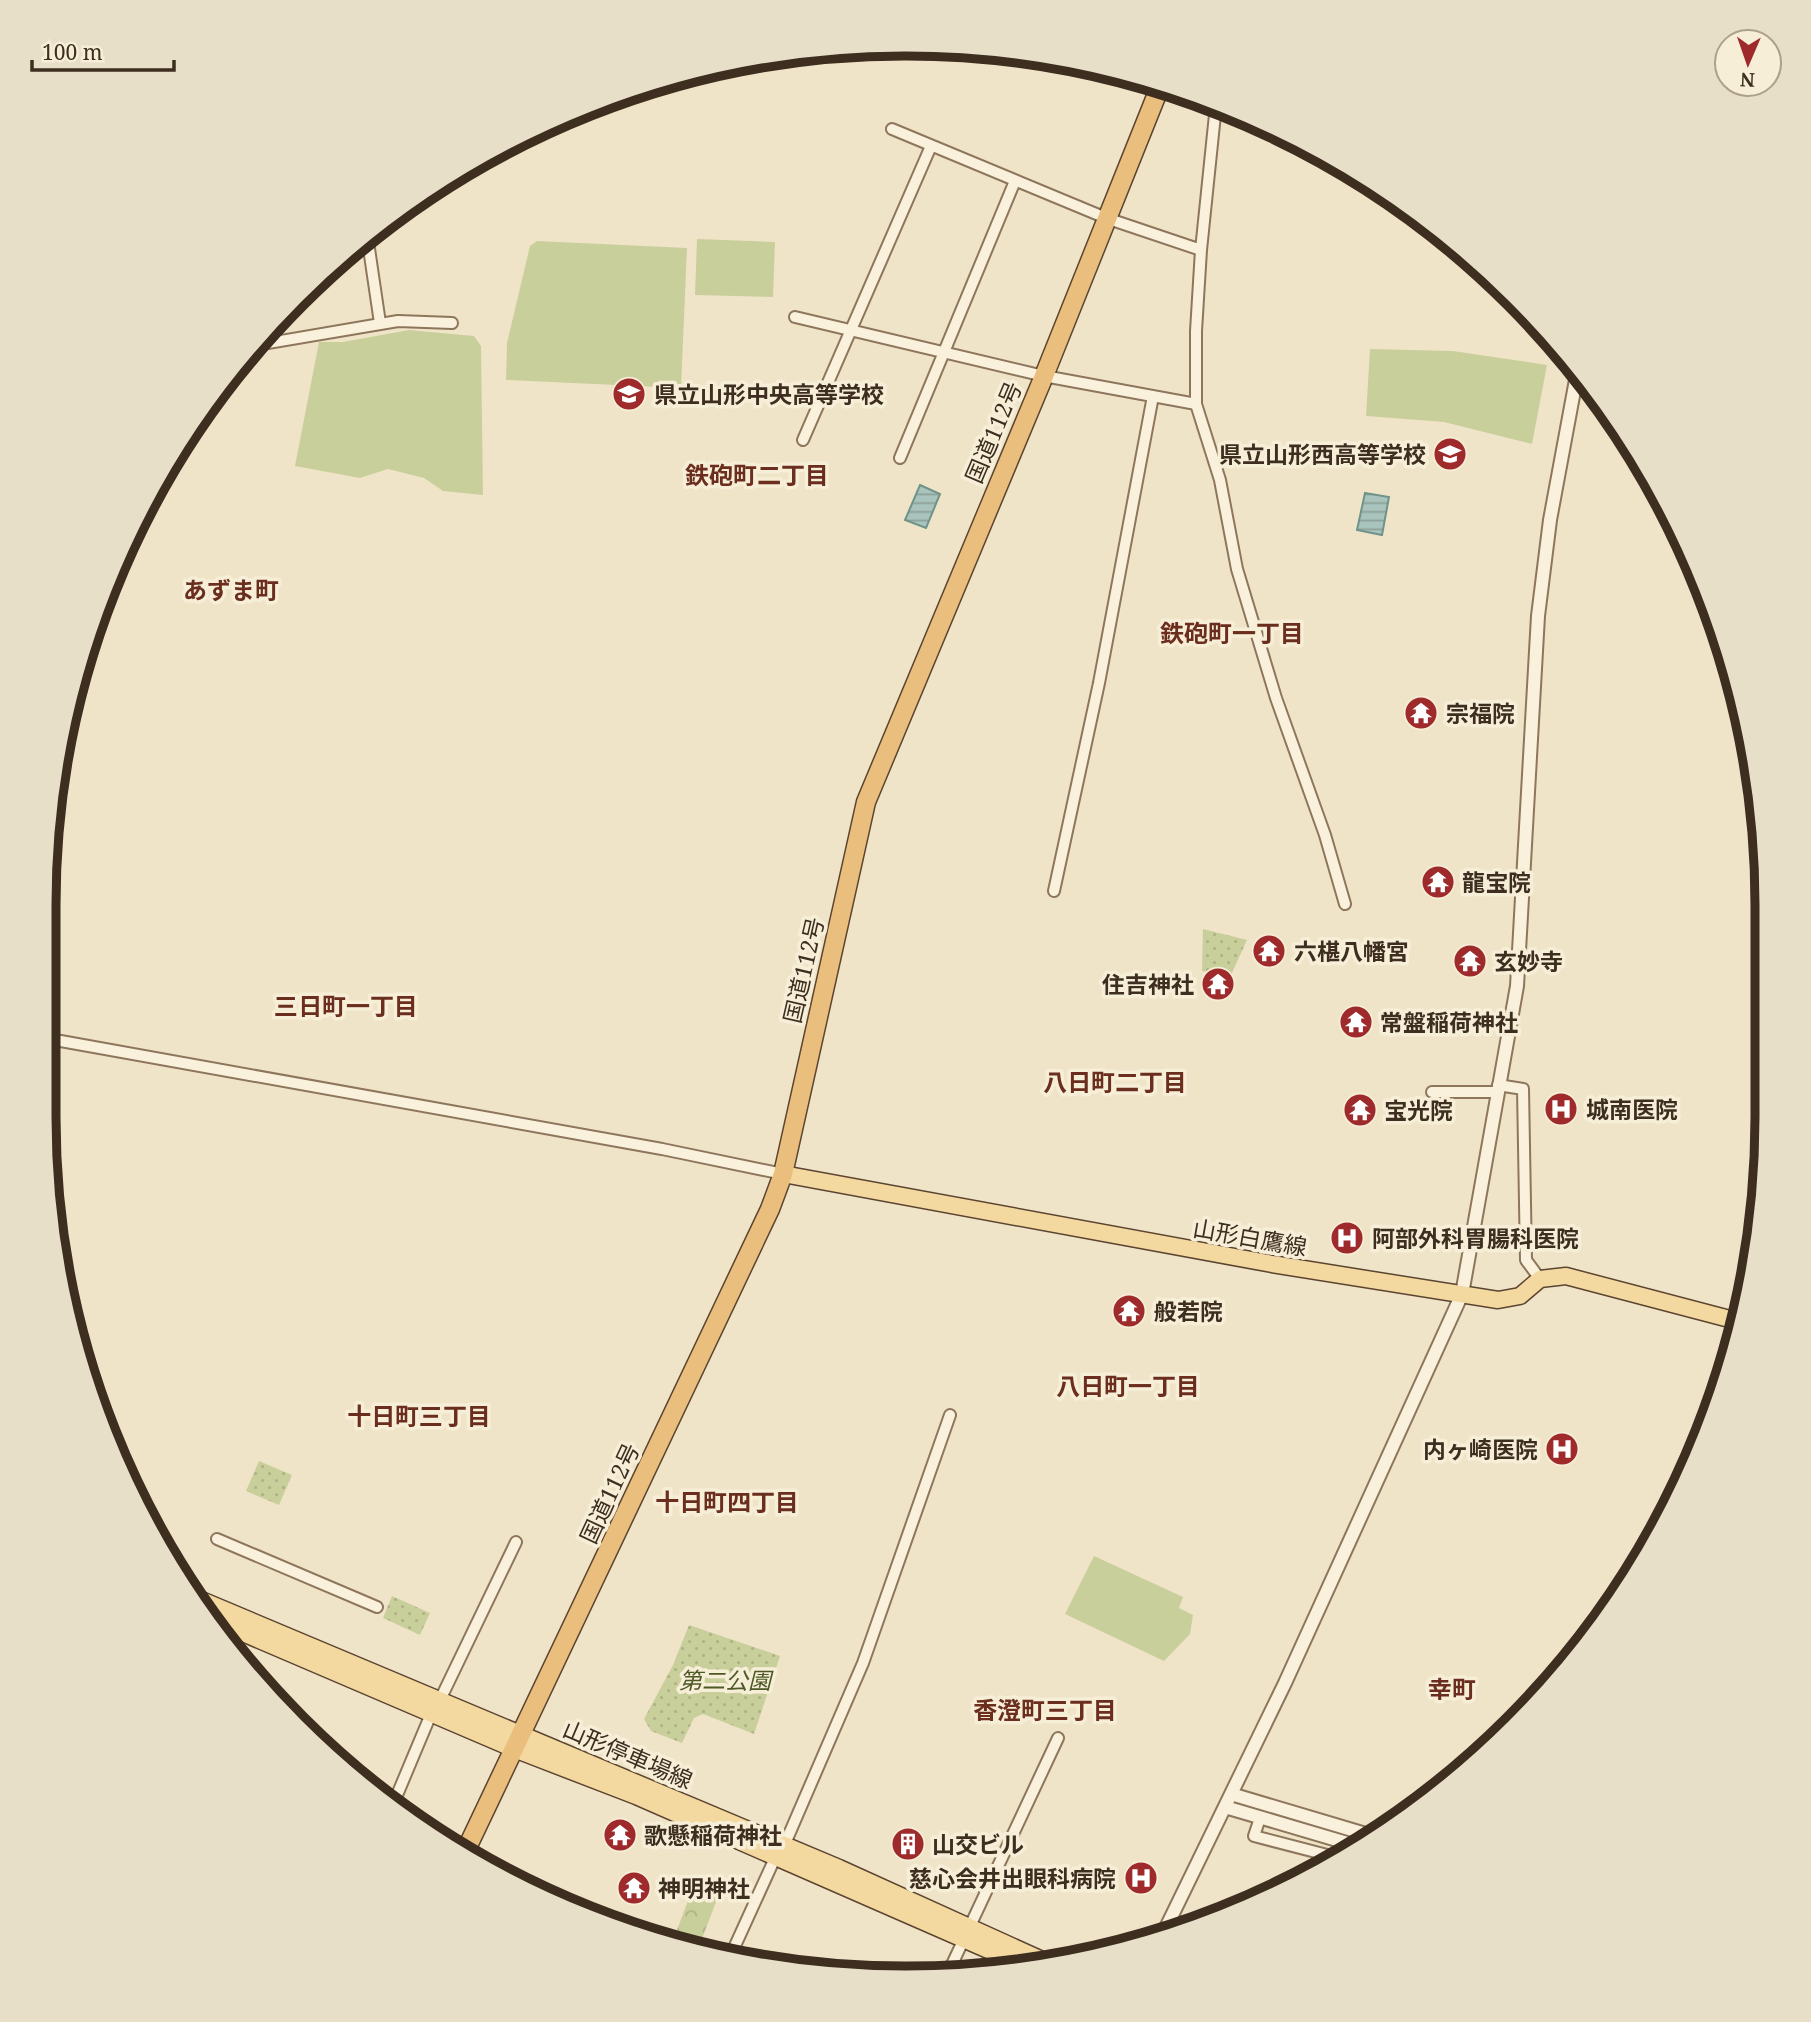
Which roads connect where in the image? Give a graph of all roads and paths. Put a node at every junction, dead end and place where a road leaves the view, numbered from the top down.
1 (1157, 95) edge
2 (1215, 115) edge
3 (892, 129) dead end
4 (931, 146) junction
5 (1015, 181) junction
6 (1106, 218) junction
7 (369, 248) edge
8 (1201, 250) junction
9 (794, 317) dead end
10 (380, 323) junction
11 (452, 323) dead end
12 (852, 329) junction
13 (269, 343) edge
14 (942, 353) junction
15 (1044, 376) junction
16 (1575, 383) edge
17 (1153, 396) junction
18 (1196, 404) junction
19 (803, 440) dead end
20 (900, 458) dead end
21 (1054, 891) dead end
22 (1345, 904) dead end
23 (56, 1040) edge
24 (1497, 1089) junction
25 (1432, 1092) dead end
26 (783, 1174) junction
27 (1539, 1279) junction
28 (1462, 1294) junction
29 (1730, 1319) edge
30 (950, 1415) dead end
31 (217, 1539) dead end
32 (516, 1542) dead end
33 (211, 1605) edge
34 (377, 1607) dead end
35 (225, 1625) edge
36 (435, 1708) junction
37 (1058, 1738) dead end
38 (518, 1741) junction
39 (1231, 1794) junction
40 (397, 1796) edge
41 (1225, 1807) junction
42 (1260, 1818) junction
43 (1361, 1833) edge
44 (1345, 1843) edge
45 (469, 1845) edge
46 (780, 1852) junction
47 (1325, 1854) edge
48 (1168, 1924) edge
49 (966, 1933) junction
50 (735, 1949) edge
51 (1032, 1956) edge
52 (1010, 1960) edge
53 (952, 1964) edge

1 - 6 highway, 国道112号
2 - 8 street
3 - 4 street
4 - 5 street
4 - 12 street
5 - 6 street
5 - 14 street
6 - 8 street
6 - 15 highway, 国道112号
7 - 10 street
8 - 18 street
9 - 12 street
10 - 11 street
10 - 13 street
12 - 14 street
12 - 19 street
14 - 15 street
14 - 20 street
15 - 17 street
15 - 26 highway, 国道112号
16 - 24 street
17 - 18 street
17 - 21 street
18 - 22 street
23 - 26 street
24 - 25 street
24 - 27 street
24 - 28 street
26 - 28 main road, 山形白鷹線
26 - 38 highway, 国道112号
27 - 28 main road, 山形白鷹線
27 - 29 main road
28 - 39 street
30 - 46 street
31 - 34 street
32 - 36 street
33 - 36 main road, 山形停車場線
35 - 36 main road, 山形停車場線
36 - 38 main road, 山形停車場線
36 - 40 street
37 - 49 street
38 - 45 highway, 国道112号
38 - 46 main road, 山形停車場線
39 - 41 street
39 - 43 street
41 - 42 street
41 - 48 street
42 - 44 street
42 - 47 street
46 - 49 main road, 山形停車場線
46 - 50 street
49 - 51 main road, 山形停車場線
49 - 52 main road, 山形停車場線
49 - 53 street

